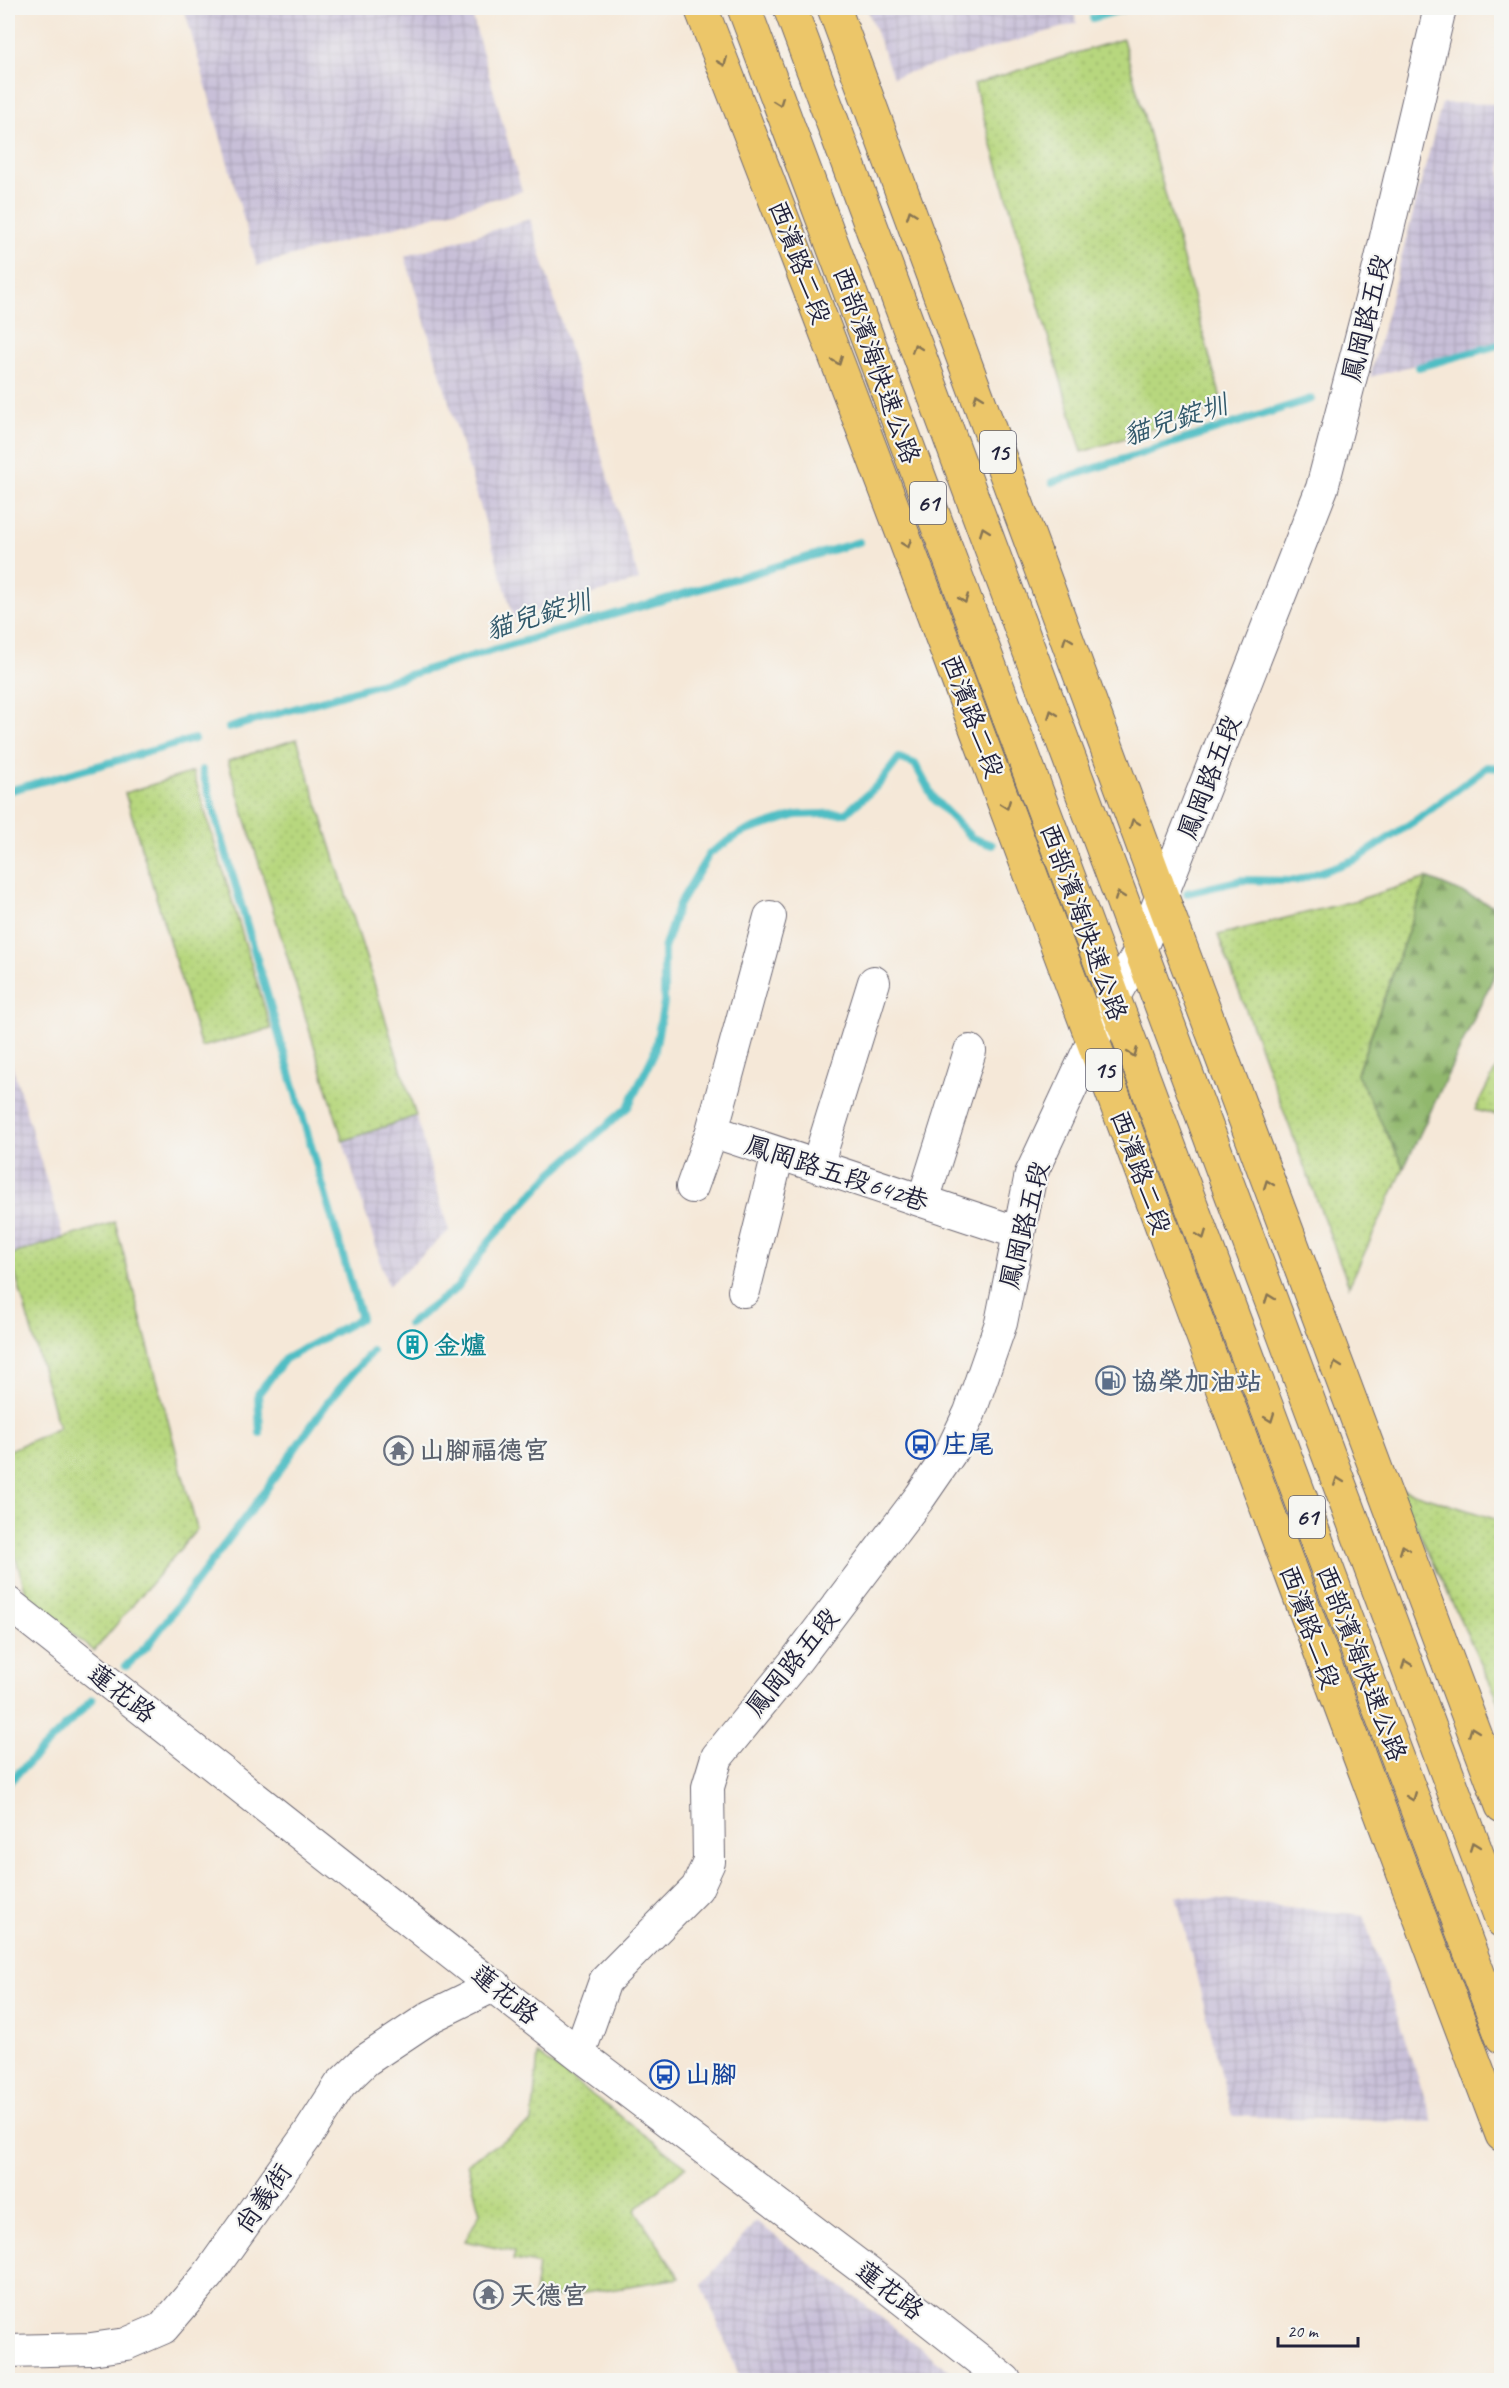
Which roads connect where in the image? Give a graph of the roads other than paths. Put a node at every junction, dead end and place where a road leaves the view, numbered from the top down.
1 (701, 8) edge
2 (744, 8) edge
3 (790, 8) edge
4 (834, 8) edge
5 (1440, 8) edge
6 (1162, 897) junction
7 (770, 918) dead end
8 (1140, 951) junction
9 (874, 982) dead end
10 (1113, 998) junction
11 (1092, 1040) junction
12 (970, 1051) dead end
13 (712, 1131) junction
14 (778, 1154) junction
15 (817, 1166) junction
16 (692, 1187) dead end
17 (923, 1201) junction
18 (1019, 1233) junction
19 (744, 1291) dead end
20 (8, 1603) edge
21 (1502, 1806) edge
22 (1502, 1921) edge
23 (495, 1985) junction
24 (1502, 2037) edge
25 (579, 2054) junction
26 (1502, 2135) edge
27 (8, 2351) edge
28 (1005, 2380) edge

1 -> 11 main road, 西濱路二段 / 15
2 -> 10 main road, 西部濱海快速公路 / 61
8 -> 3 main road, 西部濱海快速公路 / 61
6 -> 4 main road, 15
5 - 6 street, 鳳岡路五段
6 - 8 street, 鳳岡路五段
21 -> 6 main road, 15
7 - 13 street
8 - 10 street, 鳳岡路五段
22 -> 8 main road, 西部濱海快速公路 / 61
9 - 15 street
10 - 11 street, 鳳岡路五段
10 -> 24 main road, 西部濱海快速公路 / 61
11 - 18 street, 鳳岡路五段
11 - 26 main road, 西濱路二段 / 15
12 - 17 street
13 - 14 street, 鳳岡路五段642巷
13 - 16 street, 鳳岡路五段642巷
14 - 15 street, 鳳岡路五段642巷
14 - 19 street
15 - 17 street, 鳳岡路五段642巷
17 - 18 street, 鳳岡路五段642巷
18 - 25 street, 鳳岡路五段
20 - 23 street, 蓮花路
23 - 25 street, 蓮花路
23 - 27 street, 尚義街
25 - 28 street, 蓮花路

